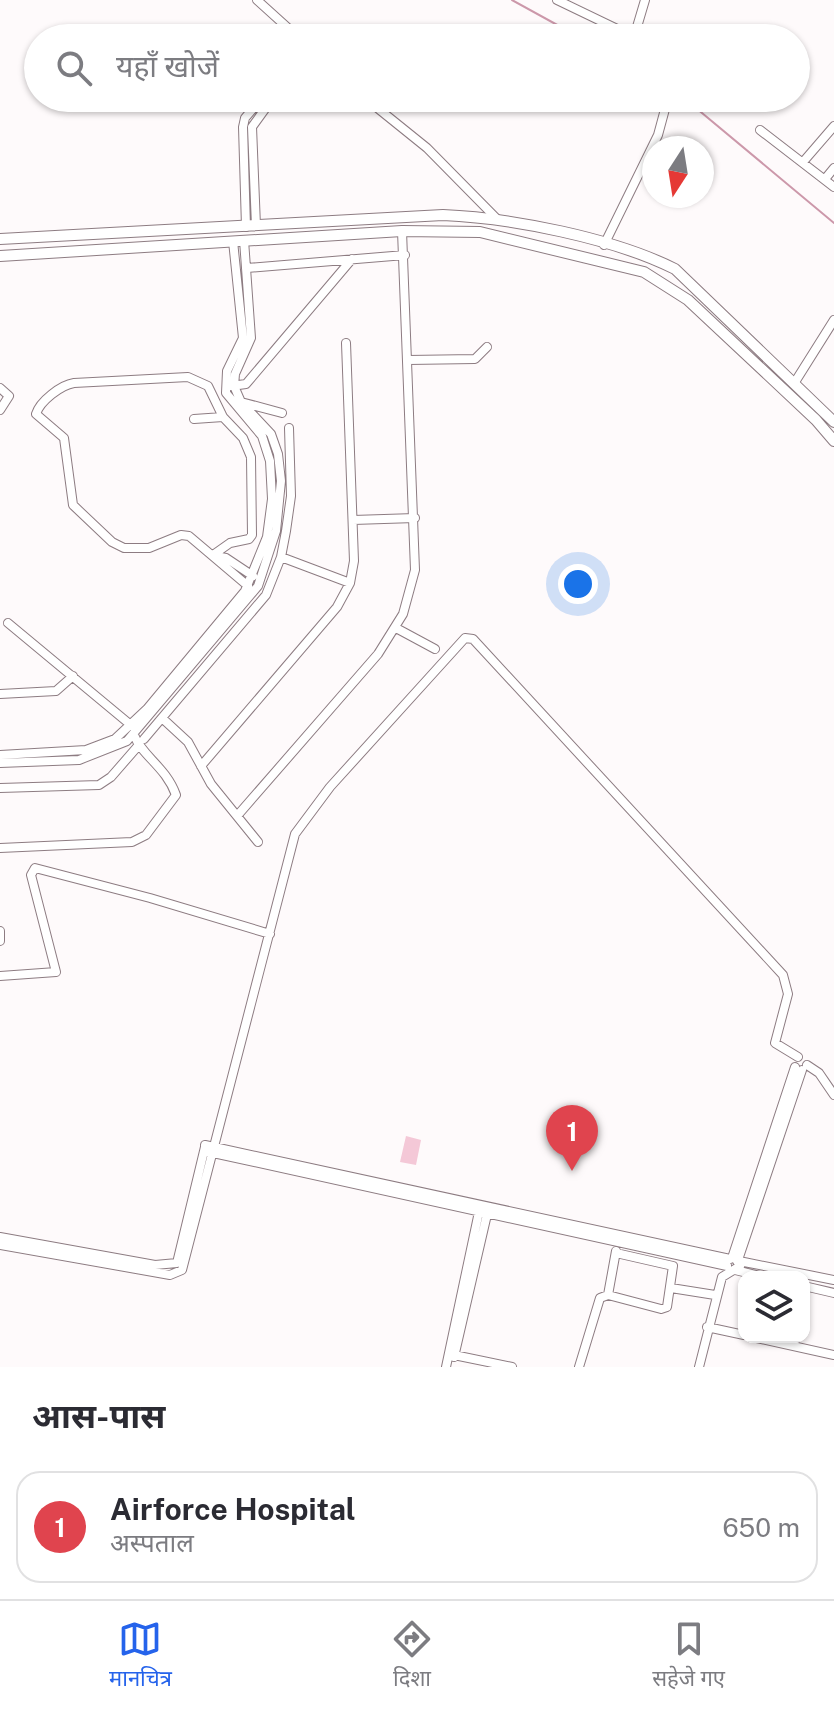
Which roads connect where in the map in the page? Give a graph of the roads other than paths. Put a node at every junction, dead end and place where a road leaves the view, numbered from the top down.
1 (257, 0) edge
2 (557, 0) edge
3 (645, 0) edge
4 (574, 3) edge
5 (284, 24) edge
6 (609, 24) edge
7 (639, 24) edge
8 (250, 112) edge
9 (260, 112) edge
10 (382, 112) edge
11 (664, 112) edge
12 (834, 126) edge
13 (247, 127) junction
14 (760, 130) dead end
15 (803, 162) junction
16 (834, 168) edge
17 (825, 179) junction
18 (834, 187) edge
19 (443, 215) junction
20 (498, 221) junction
21 (251, 226) junction
22 (443, 230) junction
23 (402, 231) junction
24 (0, 239) edge
25 (239, 241) junction
26 (604, 245) junction
27 (405, 255) junction
28 (0, 256) edge
29 (352, 259) junction
30 (247, 268) junction
31 (243, 279) junction
32 (834, 320) edge
33 (346, 343) dead end
34 (487, 347) dead end
35 (408, 360) junction
36 (795, 382) junction
37 (230, 386) junction
38 (0, 388) edge
39 (241, 402) junction
40 (0, 410) edge
41 (282, 413) dead end
42 (223, 417) junction
43 (194, 419) dead end
44 (834, 422) edge
45 (289, 428) dead end
46 (834, 441) edge
47 (415, 518) junction
48 (353, 520) junction
49 (273, 554) junction
50 (214, 556) junction
51 (252, 582) junction
52 (350, 583) junction
53 (8, 623) dead end
54 (396, 628) junction
55 (435, 649) dead end
56 (73, 676) junction
57 (0, 694) edge
58 (156, 713) junction
59 (133, 730) junction
60 (141, 743) junction
61 (0, 755) edge
62 (0, 763) edge
63 (201, 766) junction
64 (0, 788) edge
65 (237, 816) junction
66 (258, 842) dead end
67 (0, 848) edge
68 (0, 931) edge
69 (270, 934) junction
70 (0, 941) edge
71 (0, 976) edge
72 (801, 1067) junction
73 (834, 1095) edge
74 (209, 1149) junction
75 (484, 1209) junction
76 (0, 1237) edge
77 (618, 1238) junction
78 (0, 1245) edge
79 (616, 1253) junction
80 (733, 1263) junction
81 (751, 1271) edge
82 (834, 1280) edge
83 (810, 1287) edge
84 (671, 1288) junction
85 (834, 1293) edge
86 (608, 1295) junction
87 (715, 1295) junction
88 (707, 1327) junction
89 (738, 1334) edge
90 (779, 1343) edge
91 (454, 1355) junction
92 (834, 1355) edge
93 (465, 1362) edge
94 (449, 1367) edge
95 (512, 1367) edge
96 (579, 1367) edge
97 (699, 1367) edge

1 - 5 street
2 - 4 street
3 - 7 street
4 - 6 street
8 - 13 street
9 - 13 street
10 - 20 street
11 - 26 street
12 - 15 street
13 - 21 street
14 - 15 street
15 - 17 street
16 - 17 street
17 - 18 street
19 - 20 main road
19 - 21 main road
19 - 22 main road
20 - 26 main road
21 - 24 main road
22 - 23 main road
22 - 46 main road
23 - 25 main road
23 - 27 street
25 - 28 main road
25 - 30 street
25 - 31 street
26 - 36 main road
27 - 29 street
27 - 35 street
29 - 30 street
29 - 37 street
30 - 31 street
31 - 37 street
32 - 36 street
33 - 48 street
34 - 35 street
35 - 47 street
36 - 44 main road
37 - 39 street
37 - 49 street
38 - 40 street
39 - 41 street
39 - 49 street
42 - 43 street
42 - 50 street
42 - 50 street
45 - 49 street
47 - 48 street
47 - 54 street
48 - 52 street
49 - 51 street
49 - 52 street
49 - 58 street
50 - 51 street
51 - 58 street
52 - 63 street
53 - 56 street
54 - 55 street
54 - 65 street
56 - 57 street
56 - 59 street
58 - 59 street
58 - 60 street
58 - 63 street
59 - 60 street
59 - 61 street
59 - 62 street
60 - 64 street
60 - 67 street
63 - 65 street
65 - 66 street
68 - 70 street
69 - 71 street
69 - 72 street
69 - 74 street
72 - 73 street
72 - 80 street
74 - 75 street
74 - 76 street
74 - 78 street
75 - 77 street
75 - 91 street
75 - 94 street
77 - 79 street
77 - 80 street
79 - 84 street
79 - 86 street
80 - 81 street
80 - 82 street
80 - 87 street
83 - 85 street
84 - 86 street
84 - 87 street
86 - 96 street
87 - 88 street
88 - 89 street
88 - 97 street
90 - 92 street
91 - 93 street
91 - 94 street
93 - 95 street

